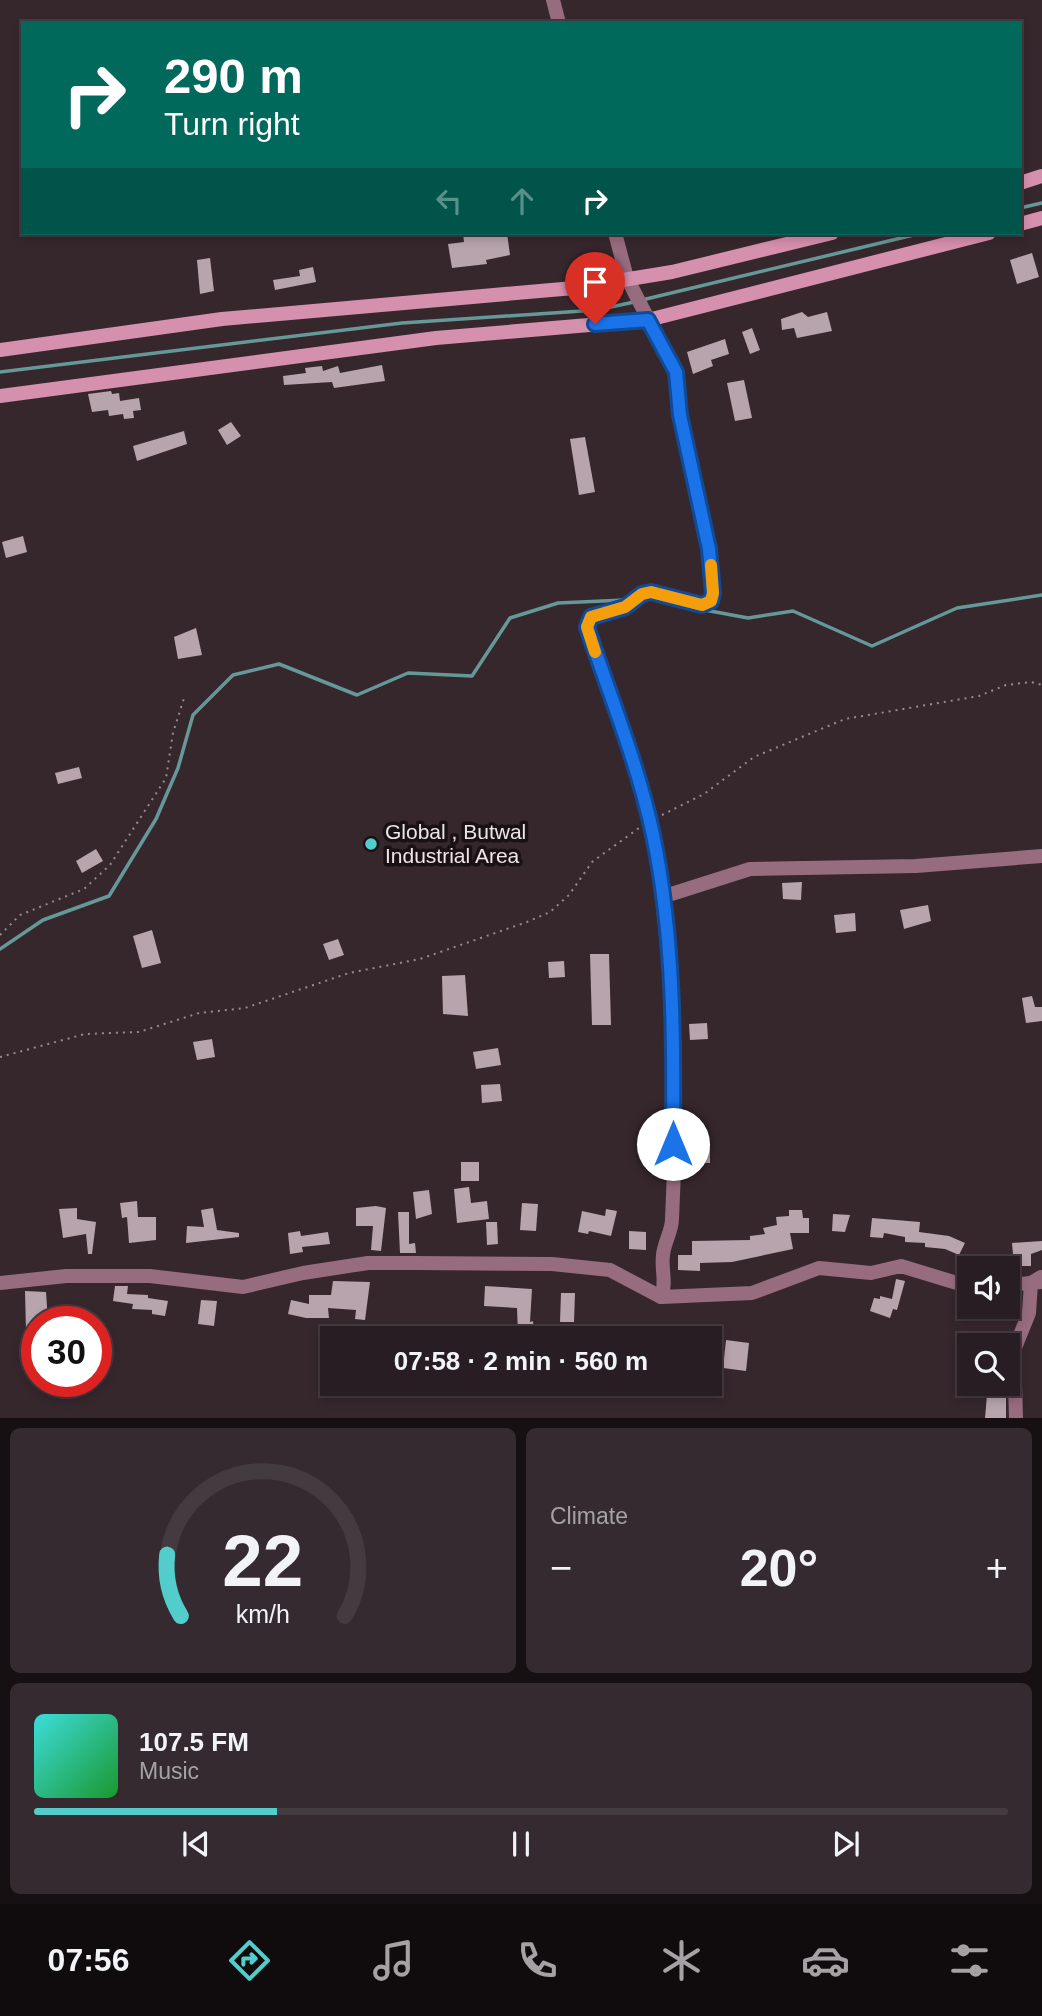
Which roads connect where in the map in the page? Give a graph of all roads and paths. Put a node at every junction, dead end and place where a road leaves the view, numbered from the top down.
1 (553, 0) edge
2 (558, 21) edge
3 (1042, 176) edge
4 (1022, 182) edge
5 (1042, 218) edge
6 (1022, 223) edge
7 (616, 235) edge
8 (824, 235) edge
9 (981, 235) edge
10 (627, 278) junction
11 (646, 315) junction
12 (0, 350) edge
13 (0, 396) edge
14 (1042, 685) edge
15 (186, 695) dead end
16 (649, 821) junction
17 (1042, 856) edge
18 (662, 897) junction
19 (0, 934) edge
20 (0, 1057) edge
21 (1038, 1280) edge
22 (0, 1283) edge
23 (957, 1283) edge
24 (1020, 1283) edge
25 (662, 1297) junction
26 (1016, 1418) edge

1 - 2 street
3 - 4 main road
5 - 6 main road
7 - 10 street
8 - 10 main road
9 - 11 main road
10 - 11 street
10 - 12 main road
11 - 13 main road
11 - 16 street
14 - 16 path
15 - 19 path
16 - 18 street
16 - 20 path
17 - 18 street
18 - 25 street
21 - 24 street
21 - 26 street
22 - 25 street
23 - 25 street

